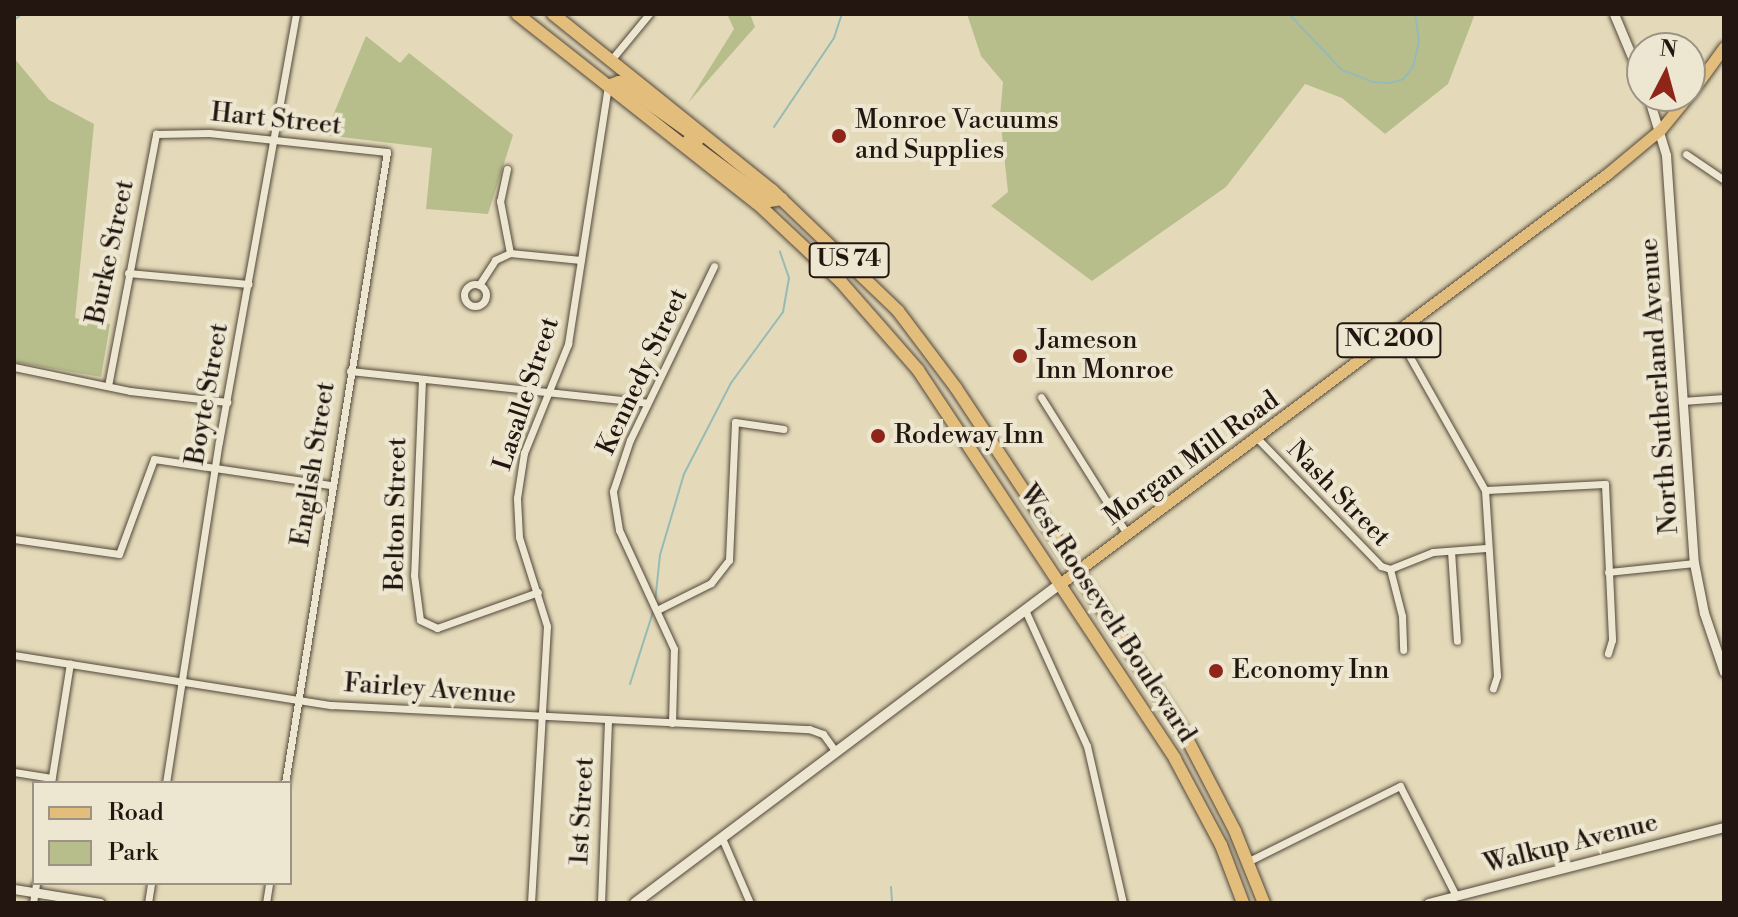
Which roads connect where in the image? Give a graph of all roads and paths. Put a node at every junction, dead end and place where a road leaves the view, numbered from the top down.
1 (296, 14) edge
2 (517, 14) edge
3 (553, 14) edge
4 (649, 14) edge
5 (1614, 14) edge
6 (1626, 43) edge
7 (1724, 47) edge
8 (611, 60) junction
9 (1706, 72) edge
10 (608, 86) junction
11 (1654, 112) edge
12 (1675, 112) edge
13 (657, 125) junction
14 (1661, 129) junction
15 (161, 130) joint
16 (274, 139) junction
17 (387, 152) joint
18 (1686, 154) dead end
19 (733, 158) junction
20 (507, 169) dead end
21 (1724, 180) edge
22 (782, 199) junction
23 (510, 253) junction
24 (581, 260) junction
25 (714, 266) dead end
26 (128, 273) junction
27 (249, 284) junction
28 (479, 285) dead end
29 (1397, 334) junction
30 (14, 367) edge
31 (350, 371) junction
32 (422, 379) junction
33 (108, 386) junction
34 (550, 389) junction
35 (1041, 397) dead end
36 (1724, 398) edge
37 (1682, 401) junction
38 (227, 402) junction
39 (647, 403) junction
40 (783, 429) dead end
41 (1258, 439) junction
42 (215, 466) junction
43 (330, 485) junction
44 (1485, 490) junction
45 (1127, 534) junction
46 (14, 539) edge
47 (1486, 548) junction
48 (1451, 551) junction
49 (1694, 563) junction
50 (1390, 569) junction
51 (1078, 570) junction
52 (1608, 572) junction
53 (1061, 583) junction
54 (538, 592) junction
55 (659, 609) junction
56 (1025, 610) junction
57 (1457, 641) dead end
58 (1403, 650) dead end
59 (1608, 653) dead end
60 (14, 655) edge
61 (70, 663) junction
62 (1724, 672) edge
63 (182, 680) junction
64 (1493, 688) dead end
65 (298, 699) junction
66 (543, 717) junction
67 (608, 721) junction
68 (672, 723) junction
69 (836, 752) junction
70 (14, 772) edge
71 (52, 780) edge
72 (166, 781) edge
73 (285, 781) edge
74 (1724, 827) edge
75 (722, 838) junction
76 (1247, 862) junction
77 (14, 889) edge
78 (34, 893) edge
79 (1456, 896) junction
80 (100, 903) edge
81 (531, 903) edge
82 (601, 903) edge
83 (635, 903) edge
84 (750, 903) edge
85 (1123, 903) edge
86 (1243, 903) edge
87 (1264, 903) edge
88 (1428, 903) edge

1 - 16 street, Boyte Street
2 - 10 highway, West Roosevelt Boulevard / US 74
3 - 8 highway, West Roosevelt Boulevard / US 74
4 - 8 street
5 - 6 street
7 - 9 main road, Morgan Mill Road / NC 200
8 - 19 highway, West Roosevelt Boulevard / US 74
10 - 13 highway, West Roosevelt Boulevard / US 74
10 - 19 highway
10 - 24 street, Lasalle Street
11 - 14 street, North Sutherland Avenue
12 - 14 main road, Morgan Mill Road / NC 200
13 - 22 highway
13 - 53 highway, West Roosevelt Boulevard / US 74
14 - 29 main road, Morgan Mill Road / NC 200
14 - 37 street, North Sutherland Avenue
15 - 16 street, Hart Street
15 - 26 street, Burke Street
16 - 17 street, Hart Street
16 - 27 street, Boyte Street
17 - 31 street, English Street
18 - 21 street
19 - 22 highway, West Roosevelt Boulevard / US 74
20 - 23 street
22 - 51 highway, West Roosevelt Boulevard / US 74
23 - 24 street
23 - 28 street
24 - 34 street, Lasalle Street
25 - 39 street, Kennedy Street
26 - 27 street
26 - 33 street, Burke Street
27 - 38 street, Boyte Street
29 - 41 main road, Morgan Mill Road / NC 200
29 - 44 street
30 - 33 street
31 - 32 street
31 - 43 street, English Street
32 - 34 street
32 - 54 street, Belton Street
33 - 38 street
34 - 39 street
34 - 54 street, Lasalle Street
35 - 45 street
36 - 37 street
37 - 49 street, North Sutherland Avenue
38 - 42 street, Boyte Street
39 - 55 street, Kennedy Street
40 - 55 street
41 - 45 main road, Morgan Mill Road / NC 200
41 - 50 street, Nash Street
42 - 43 street
42 - 46 street
42 - 63 street, Boyte Street
43 - 65 street, English Street
44 - 47 street
44 - 52 street
45 - 51 main road, Morgan Mill Road / NC 200
47 - 48 street, Nash Street
47 - 64 street
48 - 50 street, Nash Street
48 - 57 street
49 - 52 street
49 - 62 street, North Sutherland Avenue
50 - 58 street
51 - 53 main road, Morgan Mill Road / NC 200
51 - 76 highway, West Roosevelt Boulevard / US 74
52 - 59 street
53 - 56 main road, Morgan Mill Road
53 - 86 highway, West Roosevelt Boulevard / US 74
54 - 66 street, Lasalle Street
55 - 68 street, Kennedy Street
56 - 69 main road, Morgan Mill Road
56 - 85 street
60 - 61 street, Fairley Avenue
61 - 63 street, Fairley Avenue
61 - 71 street
63 - 65 street, Fairley Avenue
63 - 72 street, Boyte Street
65 - 66 street, Fairley Avenue
65 - 73 street, English Street
66 - 67 street, Fairley Avenue
66 - 81 street, Lasalle Street
67 - 68 street, Fairley Avenue
67 - 82 street, 1st Street
68 - 69 street, Fairley Avenue
69 - 75 main road, Morgan Mill Road
70 - 71 street
74 - 79 street, Walkup Avenue
75 - 83 main road, Morgan Mill Road
75 - 84 street
76 - 79 street
76 - 87 highway, West Roosevelt Boulevard / US 74
77 - 78 street
78 - 80 street
79 - 88 street, Walkup Avenue

